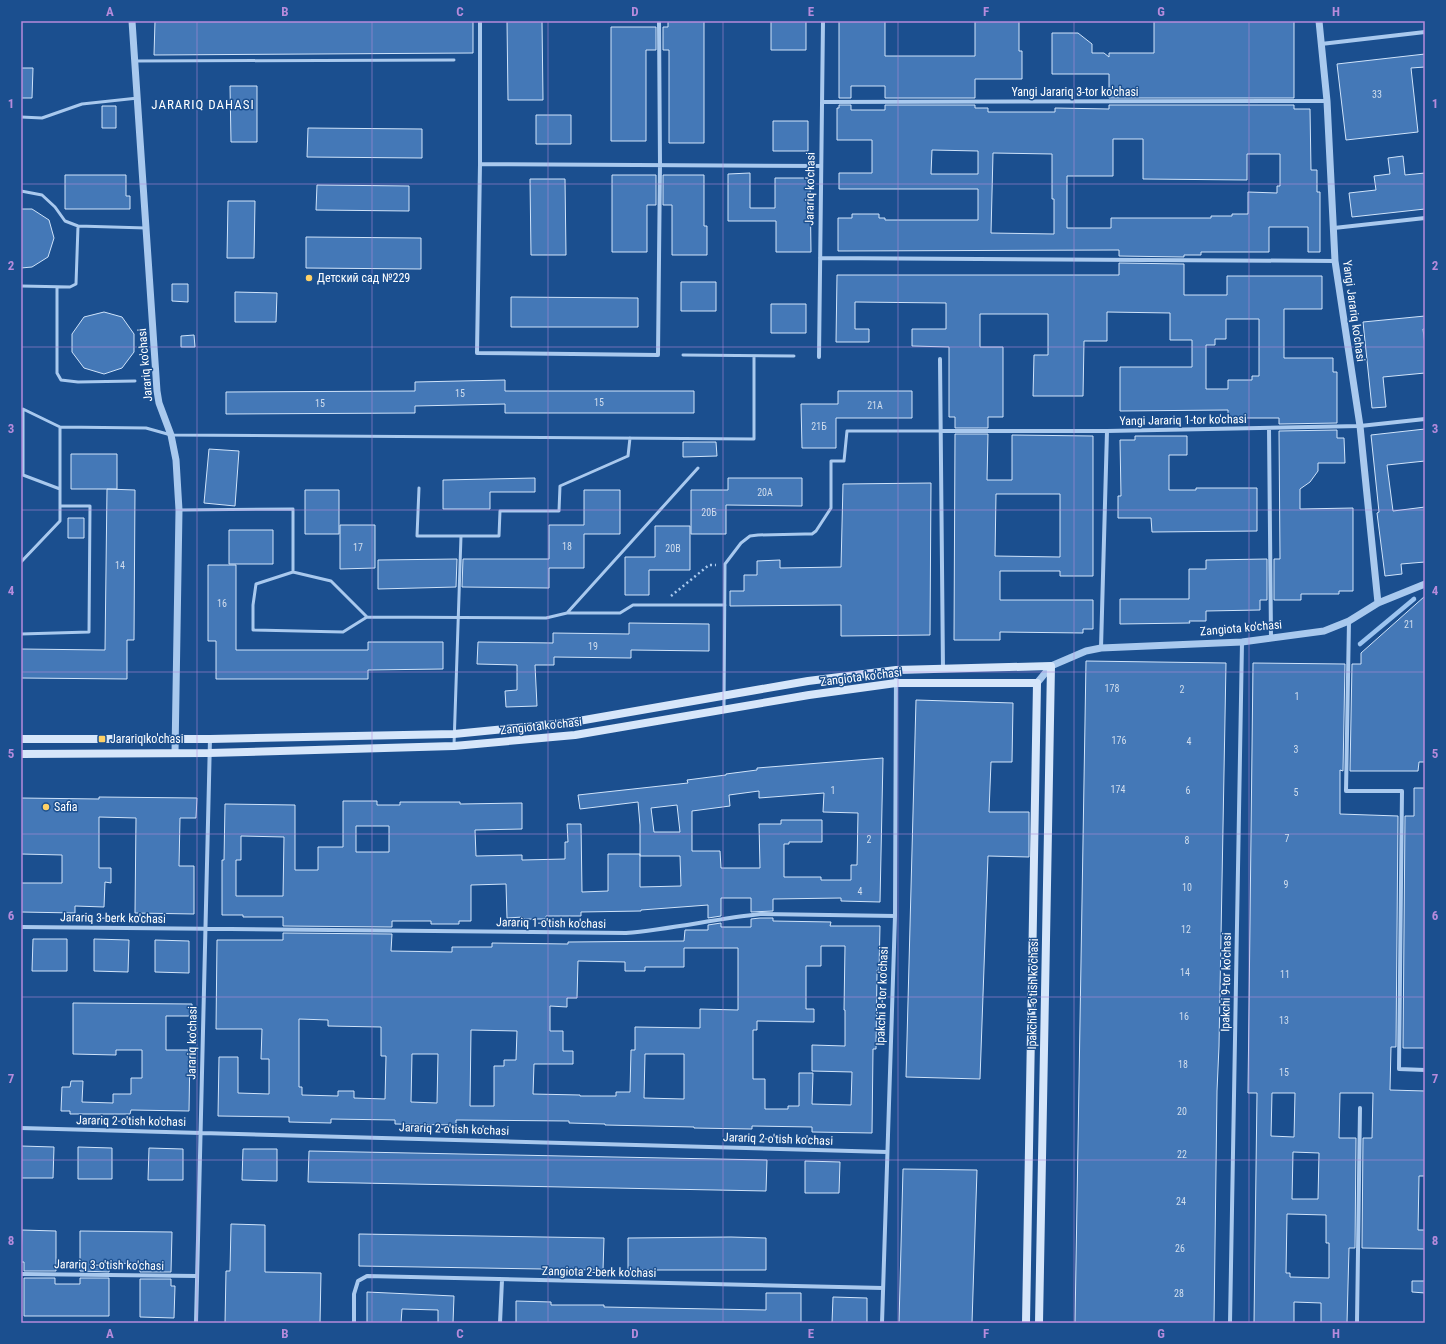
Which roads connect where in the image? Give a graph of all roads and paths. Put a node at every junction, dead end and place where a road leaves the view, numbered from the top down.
1 (132, 21) edge
2 (480, 21) edge
3 (659, 21) edge
4 (823, 21) edge
5 (1319, 21) edge
6 (1425, 32) edge
7 (1321, 44) junction
8 (454, 60) dead end
9 (135, 61) junction
10 (138, 98) junction
11 (1327, 101) junction
12 (822, 102) junction
13 (21, 117) edge
14 (480, 164) junction
15 (660, 165) junction
16 (821, 166) junction
17 (21, 191) edge
18 (1425, 218) edge
19 (78, 226) junction
20 (146, 228) junction
21 (1334, 228) junction
22 (820, 258) junction
23 (1335, 261) junction
24 (21, 286) edge
25 (57, 287) junction
26 (683, 355) dead end
27 (754, 356) junction
28 (794, 356) dead end
29 (819, 357) dead end
30 (940, 359) dead end
31 (134, 381) dead end
32 (1425, 419) edge
33 (1360, 426) junction
34 (60, 427) junction
35 (1269, 428) junction
36 (941, 431) junction
37 (1107, 431) junction
38 (171, 435) junction
39 (630, 438) junction
40 (698, 468) dead end
41 (419, 488) dead end
42 (60, 489) junction
43 (60, 506) junction
44 (178, 510) junction
45 (461, 536) junction
46 (21, 562) edge
47 (725, 564) junction
48 (293, 572) junction
49 (1425, 584) edge
50 (1378, 603) junction
51 (659, 605) junction
52 (725, 605) junction
53 (566, 613) junction
54 (367, 617) junction
55 (458, 618) junction
56 (1349, 621) junction
57 (21, 634) edge
58 (1271, 638) junction
59 (1242, 642) junction
60 (1101, 648) junction
61 (1051, 666) junction
62 (943, 669) junction
63 (896, 670) junction
64 (896, 683) junction
65 (1037, 683) junction
66 (724, 695) junction
67 (724, 710) junction
68 (454, 734) junction
69 (176, 739) junction
70 (210, 739) junction
71 (21, 740) edge
72 (454, 746) junction
73 (176, 753) junction
74 (209, 753) junction
75 (21, 754) edge
76 (894, 916) junction
77 (21, 927) edge
78 (205, 930) junction
79 (1425, 1070) edge
80 (1360, 1108) dead end
81 (21, 1128) edge
82 (202, 1132) junction
83 (887, 1152) junction
84 (21, 1274) edge
85 (197, 1276) junction
86 (502, 1280) junction
87 (883, 1288) junction
88 (196, 1323) edge
89 (354, 1323) edge
90 (500, 1323) edge
91 (882, 1323) edge
92 (1026, 1323) edge
93 (1039, 1323) edge
94 (1230, 1323) edge
95 (1357, 1323) edge

1 - 9 street, Jarariq ko'chasi
2 - 14 street
3 - 15 street
4 - 12 street, Jarariq ko'chasi
5 - 7 street, Yangi Jarariq ko'chasi
6 - 7 street
7 - 11 street, Yangi Jarariq ko'chasi
8 - 9 lane
9 - 10 street, Jarariq ko'chasi
10 - 13 lane
10 - 20 street, Jarariq ko'chasi
11 - 12 street, Yangi Jarariq 3-tor ko'chasi
11 - 21 street, Yangi Jarariq ko'chasi
12 - 16 street, Jarariq ko'chasi
14 - 15 street
14 - 15 street
15 - 16 street
16 - 22 street, Jarariq ko'chasi
17 - 19 lane
18 - 21 street
19 - 20 lane
19 - 25 lane
20 - 38 street, Jarariq ko'chasi
21 - 23 street, Yangi Jarariq ko'chasi
22 - 23 street
22 - 29 street, Jarariq ko'chasi
23 - 33 street, Yangi Jarariq ko'chasi
24 - 25 lane
25 - 31 lane
26 - 27 lane
27 - 28 lane
27 - 39 lane
30 - 36 street
32 - 33 street, Yangi Jarariq 1-tor ko'chasi
33 - 35 street, Yangi Jarariq 1-tor ko'chasi
33 - 50 street, Yangi Jarariq ko'chasi
34 - 38 lane
34 - 42 lane
34 - 42 lane
35 - 37 street, Yangi Jarariq 1-tor ko'chasi
35 - 58 street
36 - 37 street, Yangi Jarariq 1-tor ko'chasi
36 - 47 lane
36 - 62 street
37 - 60 street
38 - 39 lane
38 - 44 street, Jarariq ko'chasi
39 - 45 lane
40 - 53 lane
41 - 45 lane
42 - 43 lane
43 - 46 lane
43 - 57 lane
44 - 48 lane
44 - 69 street, Jarariq ko'chasi
45 - 55 lane
47 - 51 path
47 - 52 lane
48 - 54 lane
48 - 54 lane
49 - 50 street, Zangiota ko'chasi
50 - 56 street, Zangiota ko'chasi
51 - 52 lane
51 - 53 lane
52 - 66 lane
53 - 55 lane
54 - 55 lane
55 - 68 lane
56 - 58 street, Zangiota ko'chasi
56 - 79 street
58 - 59 street, Zangiota ko'chasi
59 - 60 street, Zangiota ko'chasi
59 - 94 street, Ipakchi 9-tor ko'chasi
60 - 61 street, Zangiota ko'chasi
61 - 62 main road, Zangiota ko'chasi
61 - 65 street, Zangiota ko'chasi
61 - 93 main road, Ipakchi 1-o'tish ko'chasi
62 - 63 main road, Zangiota ko'chasi
63 - 64 street, Ipakchi 8-tor ko'chasi
63 - 66 main road, Zangiota ko'chasi
64 - 65 main road, Zangiota ko'chasi
64 - 67 main road, Zangiota ko'chasi
64 - 76 street, Ipakchi 8-tor ko'chasi
65 - 92 main road, Ipakchi 1-o'tish ko'chasi
66 - 67 lane
66 - 68 main road, Zangiota ko'chasi
67 - 72 main road, Zangiota ko'chasi
68 - 70 main road, Zangiota ko'chasi
68 - 72 lane
69 - 70 main road, Zangiota ko'chasi
69 - 71 main road, Zangiota ko'chasi
69 - 73 street, Jarariq ko'chasi
70 - 74 street, Jarariq ko'chasi
72 - 74 main road, Zangiota ko'chasi
73 - 74 main road, Zangiota ko'chasi
73 - 75 main road, Zangiota ko'chasi
74 - 78 street, Jarariq ko'chasi
76 - 78 street, Jarariq 1-o'tish ko'chasi
76 - 83 street, Ipakchi 8-tor ko'chasi
77 - 78 street, Jarariq 3-berk ko'chasi
78 - 82 street, Jarariq ko'chasi
80 - 95 street
81 - 82 street, Jarariq 2-o'tish ko'chasi
82 - 83 street, Jarariq 2-o'tish ko'chasi
82 - 85 street, Jarariq ko'chasi
83 - 87 street, Ipakchi 8-tor ko'chasi
84 - 85 street, Jarariq 3-o'tish ko'chasi
85 - 88 street, Jarariq ko'chasi
86 - 87 street, Zangiota 2-berk ko'chasi
86 - 89 street, Zangiota 2-berk ko'chasi
86 - 90 street
87 - 91 street, Ipakchi 8-tor ko'chasi

